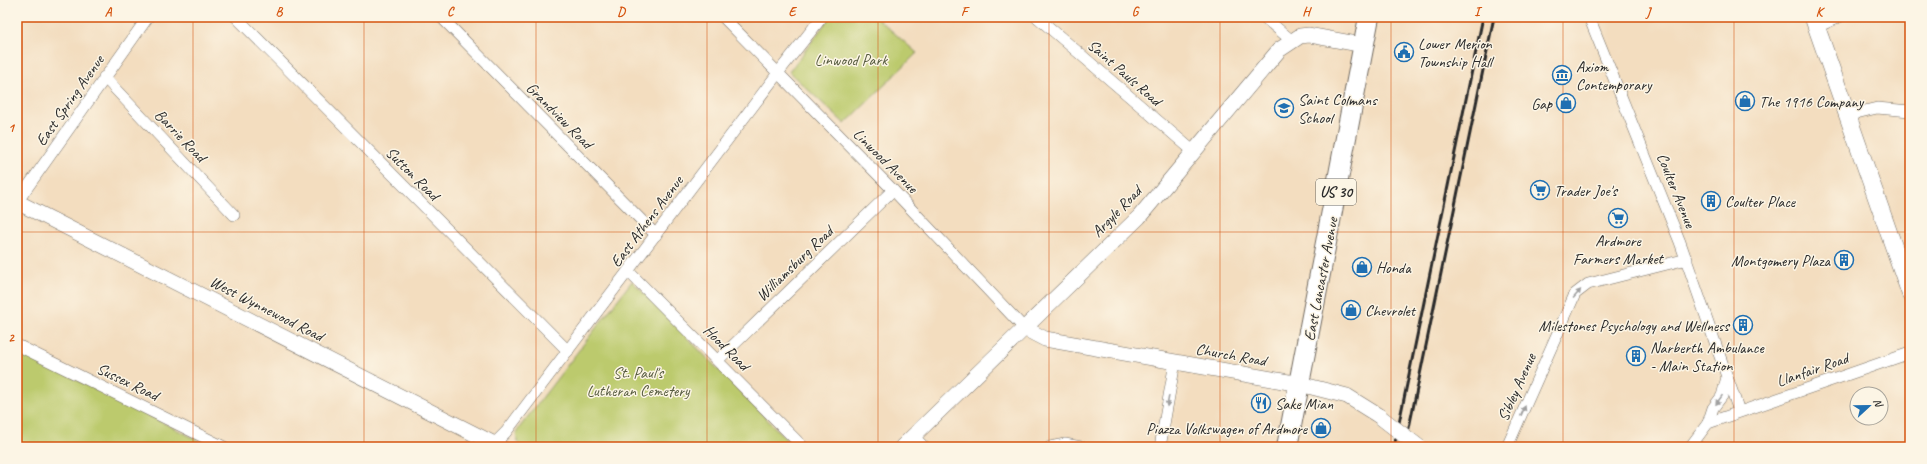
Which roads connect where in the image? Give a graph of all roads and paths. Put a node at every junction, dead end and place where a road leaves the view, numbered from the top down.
1 (148, 17) edge
2 (236, 17) edge
3 (442, 17) edge
4 (723, 17) edge
5 (822, 17) edge
6 (1037, 17) edge
7 (1264, 17) edge
8 (1369, 17) edge
9 (1589, 17) edge
10 (1839, 17) edge
11 (1815, 22) edge
12 (1292, 41) junction
13 (1363, 45) junction
14 (778, 73) junction
15 (104, 77) junction
16 (1910, 111) edge
17 (1848, 115) junction
18 (1193, 150) junction
19 (893, 190) junction
20 (17, 202) edge
21 (234, 215) dead end
22 (656, 235) junction
23 (1687, 259) junction
24 (628, 271) junction
25 (1910, 293) edge
26 (1024, 328) junction
27 (17, 345) edge
28 (568, 351) junction
29 (1910, 353) edge
30 (718, 360) junction
31 (1175, 362) junction
32 (1727, 377) junction
33 (1300, 384) junction
34 (1739, 411) junction
35 (1708, 423) junction
36 (913, 436) junction
37 (494, 446) edge
38 (224, 447) edge
39 (803, 447) edge
40 (902, 447) edge
41 (924, 447) edge
42 (1050, 447) edge
43 (1081, 447) edge
44 (1160, 447) edge
45 (1287, 447) edge
46 (1420, 447) edge
47 (1507, 447) edge
48 (1690, 447) edge

1 - 15 street, East Spring Avenue
2 - 28 street, Sutton Road
3 - 22 street, Grandview Road
4 - 14 street, Linwood Avenue
5 - 14 street, East Athens Avenue
6 - 18 street, Saint Pauls Road
7 - 12 street
8 - 13 highway, East Lancaster Avenue / US 30
9 - 23 street, Coulter Avenue
10 - 11 street
11 - 17 main road
12 - 13 street, Argyle Road
12 - 18 street, Argyle Road
13 - 33 highway, East Lancaster Avenue / US 30
14 - 19 street, Linwood Avenue
14 - 22 street, East Athens Avenue
15 - 20 street, East Spring Avenue
15 - 21 street, Barrie Road
16 - 17 street
17 - 25 main road
18 - 26 street, Argyle Road
19 - 26 street, Linwood Avenue
19 - 30 street, Williamsburg Road
20 - 37 street, West Wynnewood Road
22 - 24 street, East Athens Avenue
23 - 32 street, Coulter Avenue
47 -> 23 street, Sibley Avenue
24 - 28 street, East Athens Avenue
24 - 30 street, Hood Road
26 - 31 street, Church Road
26 - 36 street, Argyle Road
27 - 38 street, Sussex Road
28 - 37 street, East Athens Avenue
29 - 34 street, Llanfair Road
30 - 39 street, Hood Road
31 - 33 street, Church Road
31 -> 44 street
32 - 34 street, Coulter Avenue
32 -> 35 street
33 - 45 highway, East Lancaster Avenue / US 30
33 - 46 street, Church Road, bridge
34 - 35 street, Llanfair Road
35 - 48 street
36 - 40 street, Argyle Road
36 - 41 street
42 - 43 street

